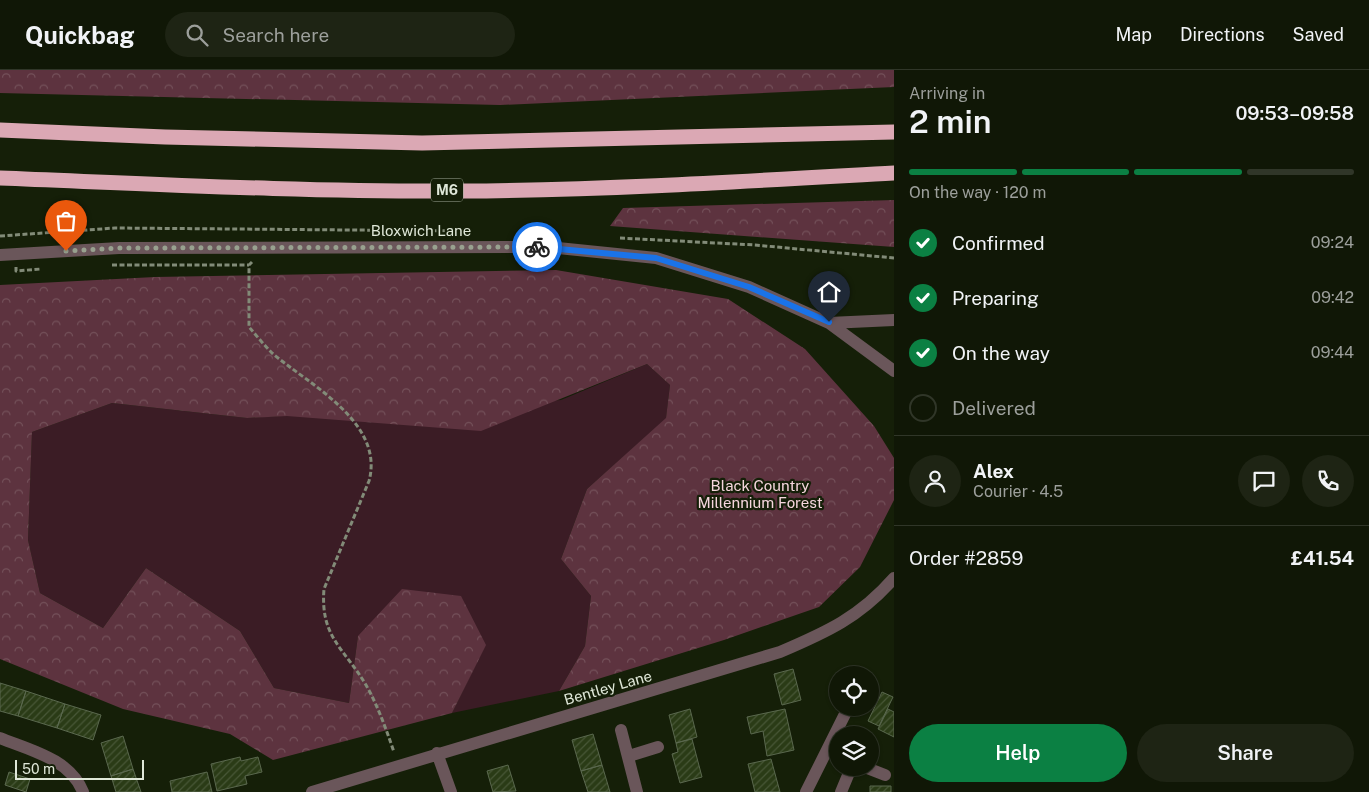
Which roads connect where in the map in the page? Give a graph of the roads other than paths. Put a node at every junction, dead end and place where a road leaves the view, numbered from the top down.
1 (0, 130) edge
2 (894, 132) edge
3 (894, 173) edge
4 (0, 178) edge
5 (0, 255) edge
6 (894, 320) edge
7 (829, 322) junction
8 (894, 371) edge
9 (894, 578) edge
10 (844, 716) edge
11 (621, 730) dead end
12 (0, 738) edge
13 (658, 746) dead end
14 (437, 753) junction
15 (629, 756) junction
16 (879, 773) edge
17 (884, 775) dead end
18 (848, 776) edge
19 (82, 792) edge
20 (312, 792) edge
21 (451, 792) edge
22 (637, 792) edge
23 (806, 792) edge
24 (841, 792) edge

1 - 2 highway
3 - 4 highway, M6
5 - 7 street, Bloxwich Lane
6 - 7 street, Bloxwich Lane
7 - 8 street, Bloxwich Lane
9 - 14 street, Bentley Lane
10 - 23 street
11 - 15 street
12 - 19 street
13 - 15 street
14 - 20 street, Bentley Lane
14 - 21 street
15 - 22 street
16 - 17 street
18 - 24 street

